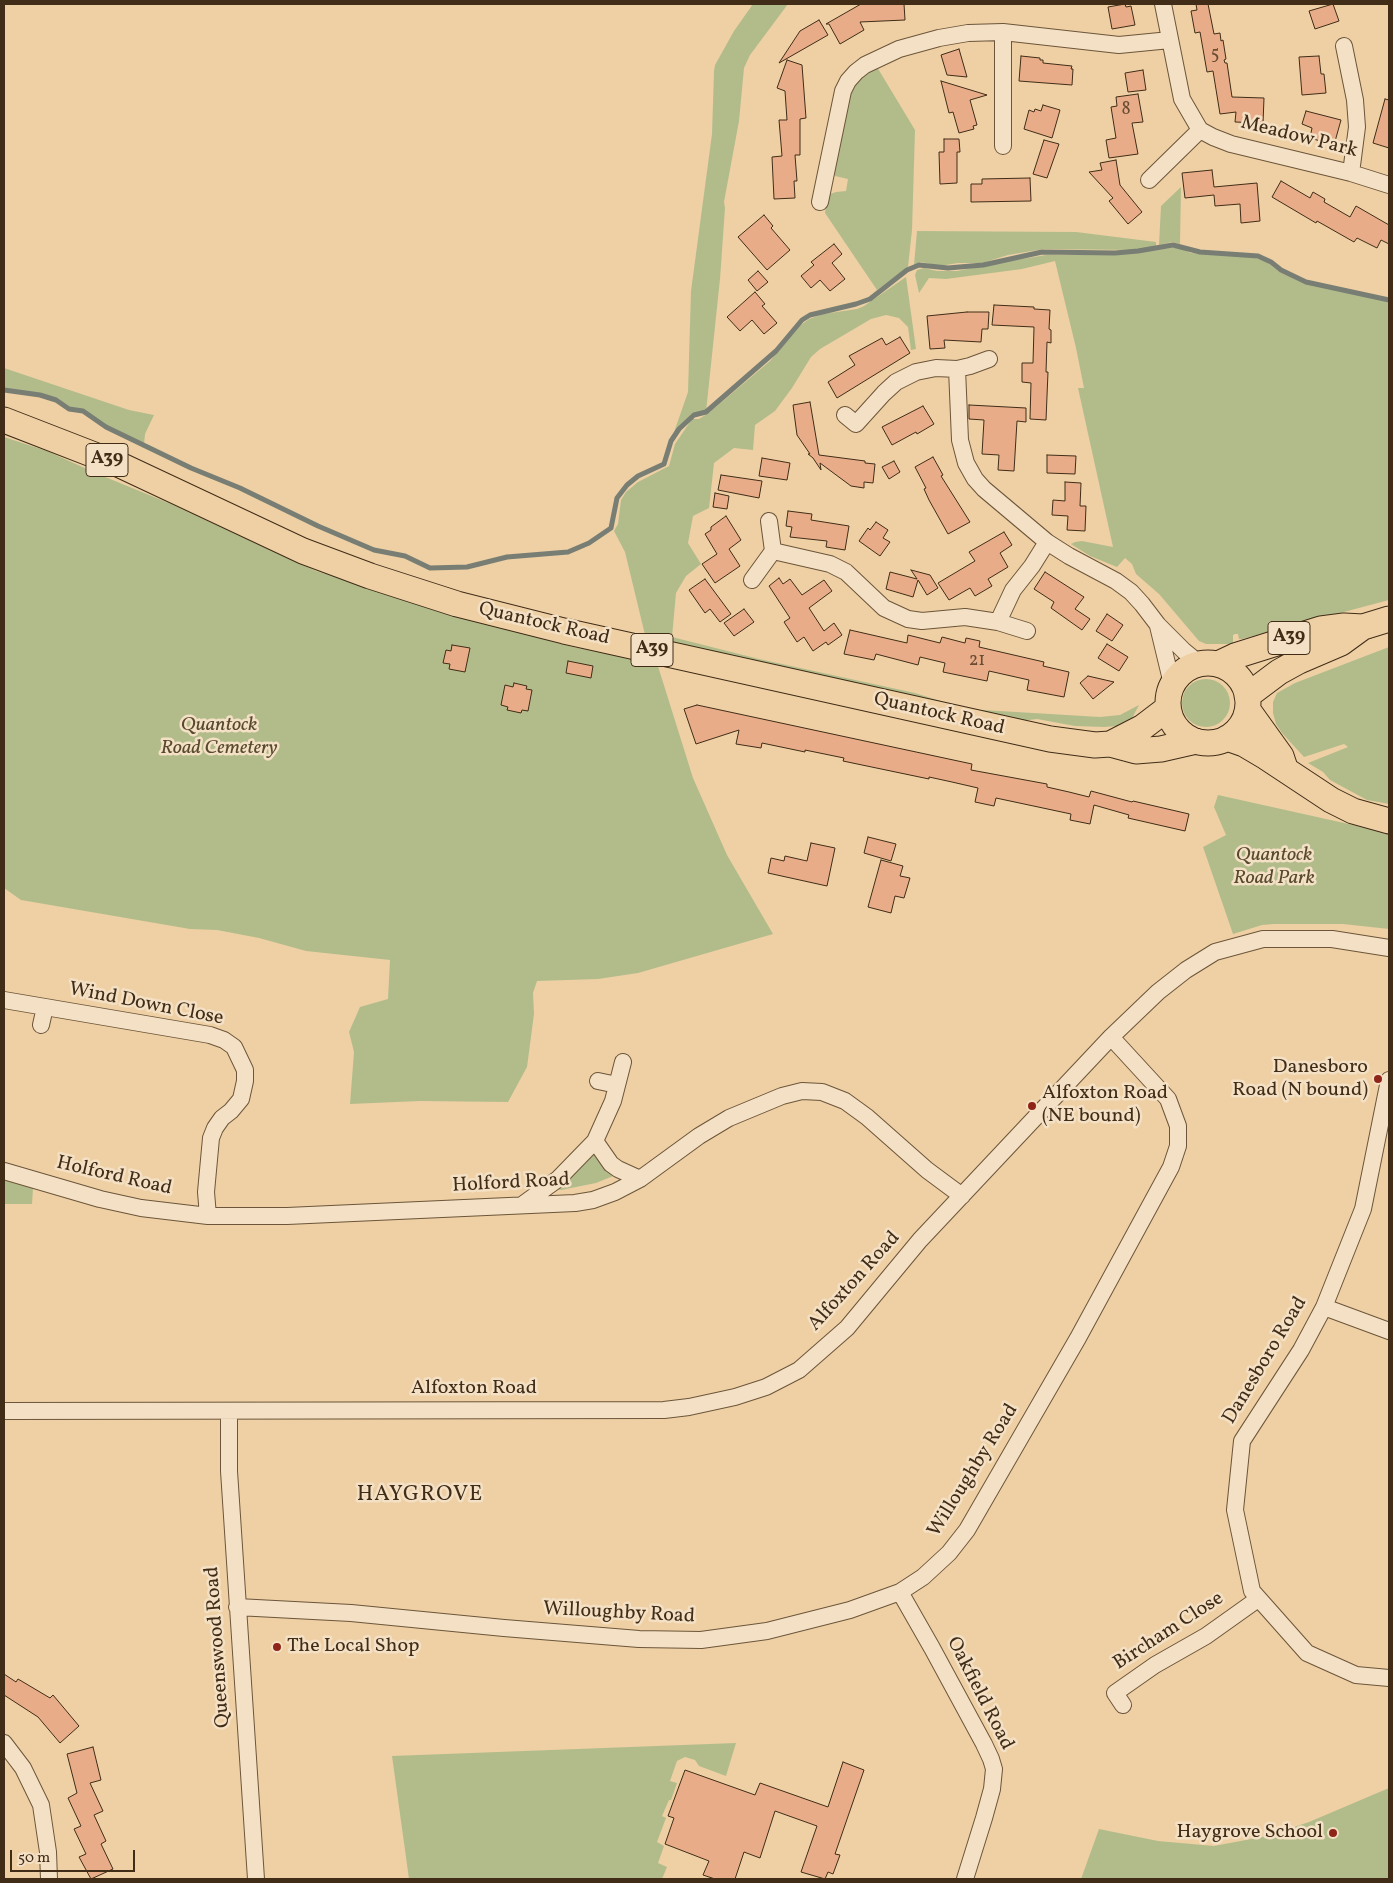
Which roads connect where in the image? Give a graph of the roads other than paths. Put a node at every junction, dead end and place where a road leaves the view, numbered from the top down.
1 (1163, 4) edge
2 (1003, 32) junction
3 (1170, 40) junction
4 (1344, 46) dead end
5 (1200, 130) junction
6 (1003, 146) dead end
7 (1352, 173) junction
8 (1149, 180) dead end
9 (1389, 185) edge
10 (820, 202) dead end
11 (989, 359) dead end
12 (957, 369) junction
13 (4, 420) edge
14 (856, 425) dead end
15 (769, 521) dead end
16 (1047, 542) junction
17 (773, 551) junction
18 (752, 580) dead end
19 (1389, 618) edge
20 (998, 622) junction
21 (1158, 624) junction
22 (1363, 627) junction
23 (1027, 631) dead end
24 (1210, 664) junction
25 (1170, 696) junction
26 (1248, 703) junction
27 (1227, 738) junction
28 (1196, 741) junction
29 (1110, 744) junction
30 (1286, 770) junction
31 (1389, 821) edge
32 (1389, 948) edge
33 (4, 1000) edge
34 (45, 1007) junction
35 (41, 1025) dead end
36 (1111, 1037) junction
37 (623, 1062) dead end
38 (598, 1081) dead end
39 (1389, 1082) edge
40 (617, 1085) junction
41 (595, 1142) junction
42 (4, 1171) edge
43 (640, 1179) junction
44 (962, 1196) junction
45 (522, 1206) junction
46 (208, 1216) junction
47 (1324, 1306) junction
48 (1389, 1331) edge
49 (4, 1411) edge
50 (229, 1411) junction
51 (900, 1592) junction
52 (1258, 1599) junction
53 (237, 1607) junction
54 (1389, 1678) edge
55 (1123, 1705) dead end
56 (4, 1743) edge
57 (49, 1879) edge
58 (256, 1879) edge
59 (965, 1879) edge

1 - 3 street
2 - 3 street
2 - 6 street
2 - 10 street
3 - 5 street
4 - 7 street
5 - 7 street, Meadow Park
5 - 8 street
7 - 9 street, Meadow Park
11 - 12 street
12 - 14 street
12 - 16 street
13 - 29 main road, Quantock Road / A39
15 - 17 street
16 - 20 street
16 - 21 street
17 - 18 street
17 - 20 street
19 - 22 main road, A39
20 - 23 street
21 - 24 street
21 - 25 street
22 - 24 main road, A39
22 - 26 main road, A39
24 - 25 main road, A39
24 - 26 main road
25 - 28 main road
25 - 29 main road, A39
26 - 27 main road, A39
26 - 30 main road
27 - 28 main road, A39
27 - 30 main road
28 - 29 main road, Quantock Road / A39
30 - 31 main road
32 - 36 street, Alfoxton Road
33 - 34 street, Wind Down Close
34 - 35 street, Wind Down Close
34 - 46 street, Wind Down Close
36 - 44 street, Alfoxton Road
36 - 51 street, Willoughby Road
37 - 40 street
38 - 40 street
39 - 47 street, Danesboro Road
40 - 41 street
41 - 43 street
41 - 45 street
42 - 46 street, Holford Road
43 - 44 street, Holford Road
43 - 45 street, Holford Road
44 - 50 street, Alfoxton Road
45 - 46 street, Holford Road
47 - 48 street
47 - 52 street, Danesboro Road
49 - 50 street, Alfoxton Road
50 - 53 street, Queenswood Road
51 - 53 street, Willoughby Road
51 - 59 street, Oakfield Road
52 - 54 street, Danesboro Road
52 - 55 street, Bircham Close
53 - 58 street, Queenswood Road
56 - 57 street

